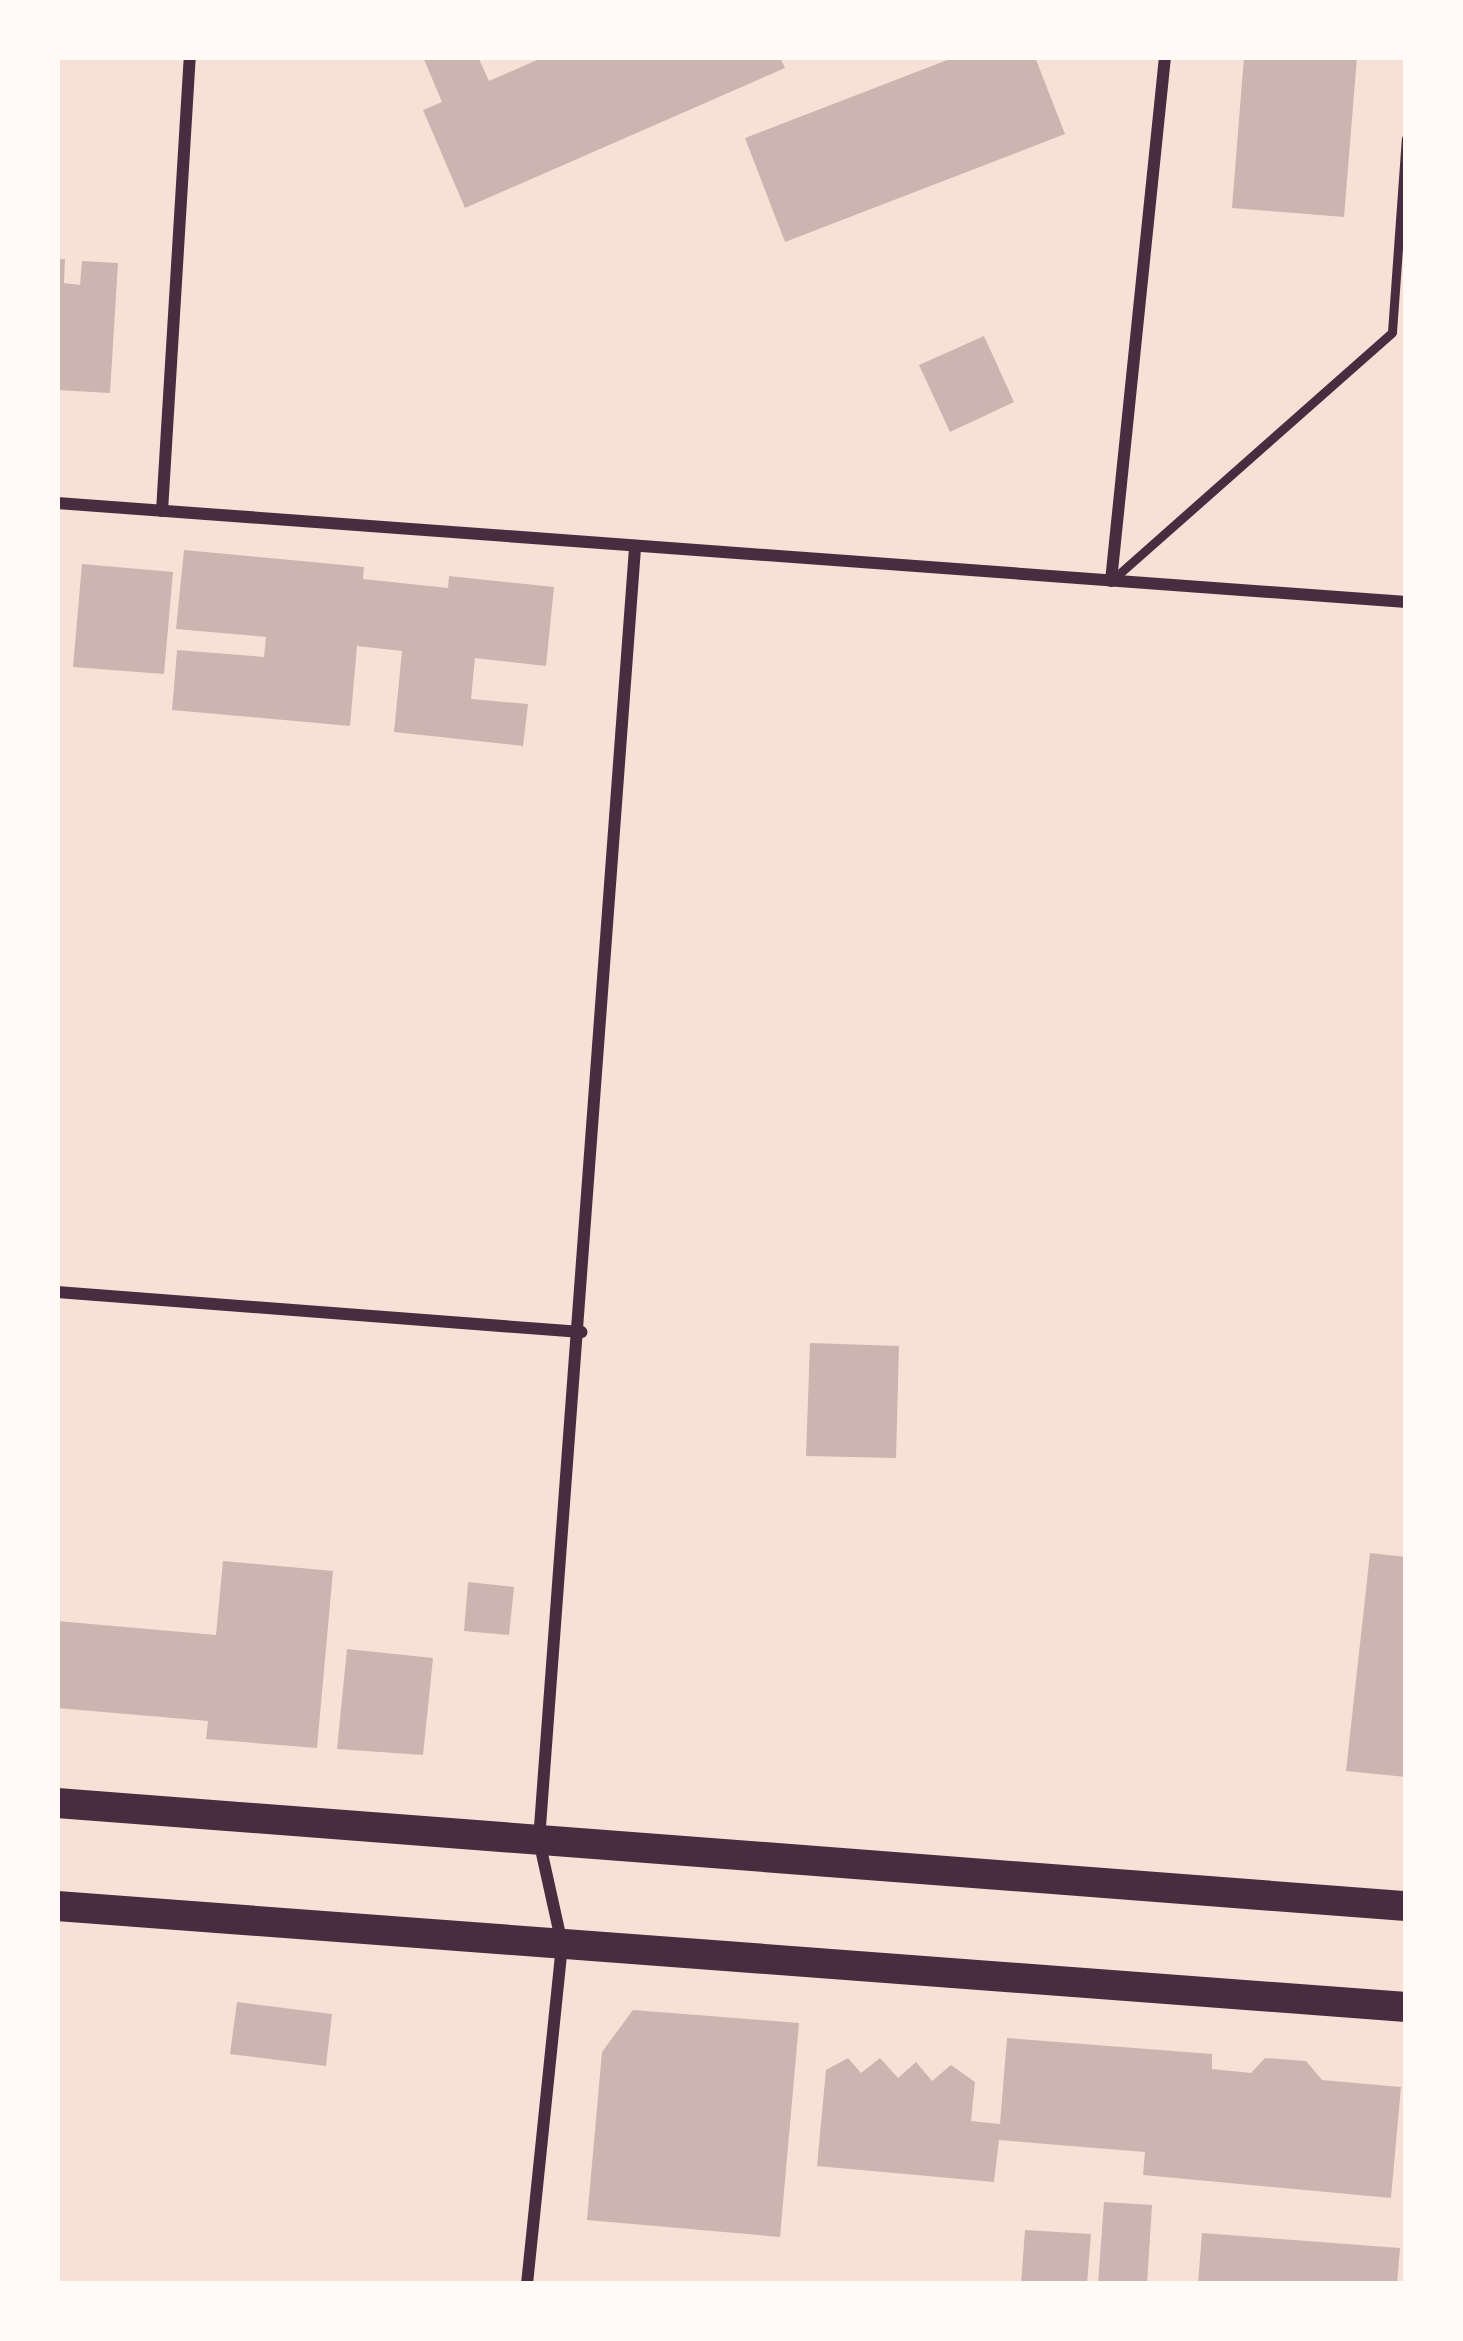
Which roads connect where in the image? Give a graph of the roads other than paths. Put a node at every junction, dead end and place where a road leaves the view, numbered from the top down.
1 (190, 57) edge
2 (1165, 57) edge
3 (1406, 139) edge
4 (57, 502) edge
5 (162, 511) junction
6 (635, 548) junction
7 (1111, 581) junction
8 (1406, 602) edge
9 (57, 1292) edge
10 (581, 1332) junction
11 (57, 1803) edge
12 (538, 1840) junction
13 (57, 1906) edge
14 (1406, 1906) edge
15 (562, 1944) junction
16 (1406, 2007) edge
17 (527, 2284) edge

1 - 5 street
2 - 7 street
3 - 7 lane
4 - 5 street
5 - 6 street
6 - 7 street
6 - 10 street
7 - 8 street
9 - 10 street
10 - 12 street
11 - 12 main road
12 - 14 main road
12 - 15 street
13 - 15 main road
15 - 16 main road
15 - 17 street

